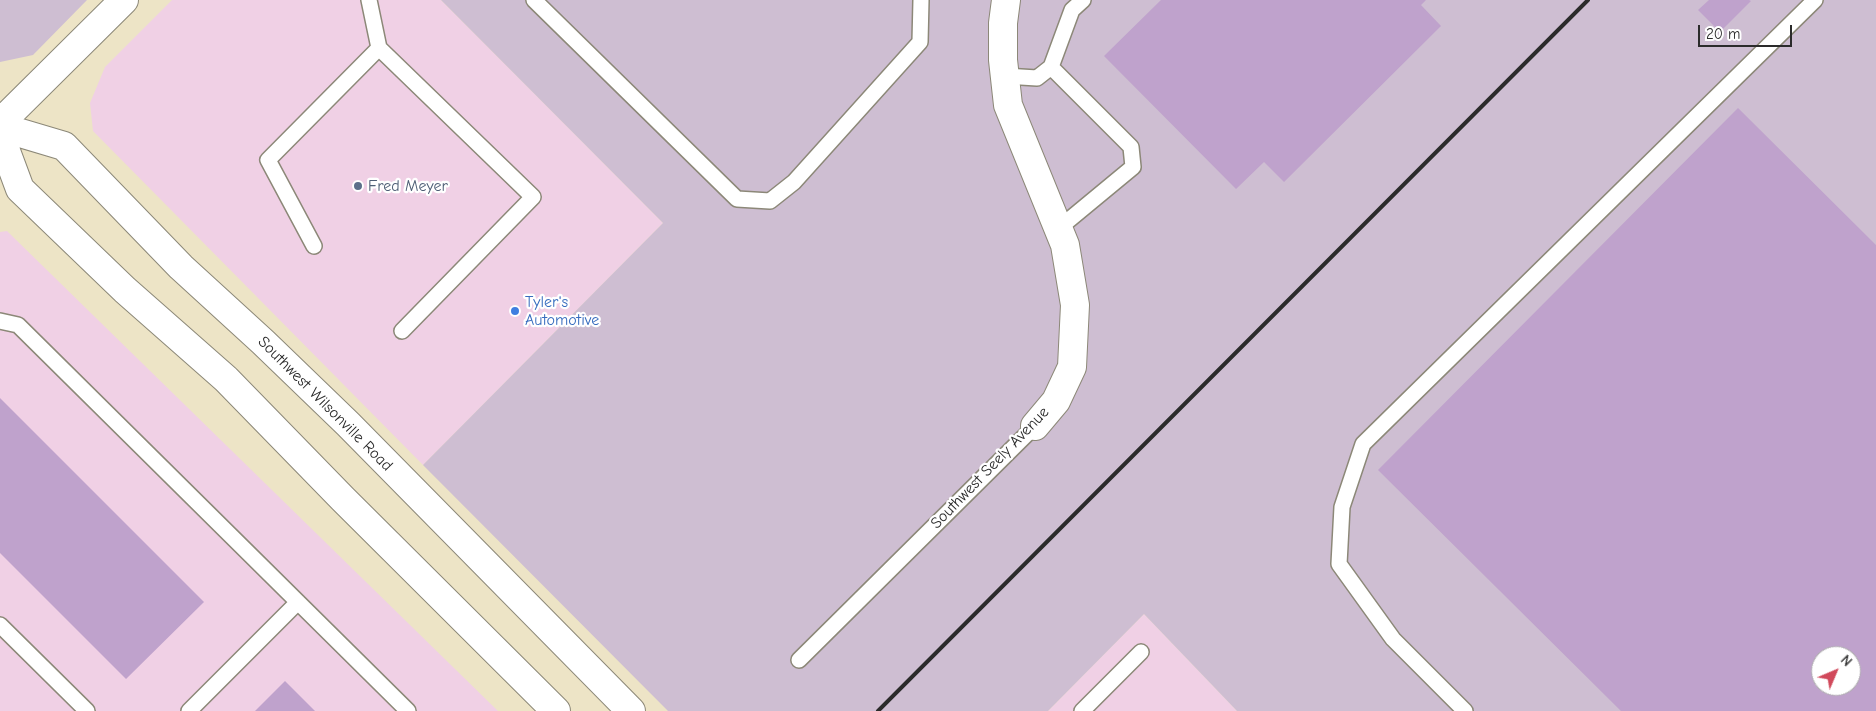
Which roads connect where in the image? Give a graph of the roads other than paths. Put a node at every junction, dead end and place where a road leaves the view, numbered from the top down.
1 (124, 0) edge
2 (369, 0) edge
3 (534, 0) edge
4 (921, 0) edge
5 (1006, 0) edge
6 (1082, 0) edge
7 (1815, 0) edge
8 (379, 48) junction
9 (1051, 67) junction
10 (1005, 76) junction
11 (0, 122) edge
12 (0, 127) edge
13 (0, 135) edge
14 (1058, 229) junction
15 (314, 246) dead end
16 (0, 321) edge
17 (402, 331) dead end
18 (1035, 426) joint
19 (298, 602) junction
20 (0, 625) edge
21 (1141, 652) dead end
22 (799, 660) dead end
23 (87, 711) edge
24 (189, 711) edge
25 (408, 711) edge
26 (556, 711) edge
27 (631, 711) edge
28 (1082, 711) edge
29 (1465, 711) edge

1 - 11 main road
2 - 8 lane
3 - 4 lane
5 - 10 main road, Southwest Seely Avenue
6 - 9 lane
7 - 29 lane
8 - 15 lane
8 - 17 lane
9 - 10 lane
9 - 14 lane
10 - 14 main road, Southwest Seely Avenue
12 - 27 main road, Southwest Wilsonville Road
13 - 26 main road
14 - 18 main road, Southwest Seely Avenue
16 - 19 lane
18 - 22 lane, Southwest Seely Avenue
19 - 24 lane
19 - 25 lane
20 - 23 lane
21 - 28 lane

